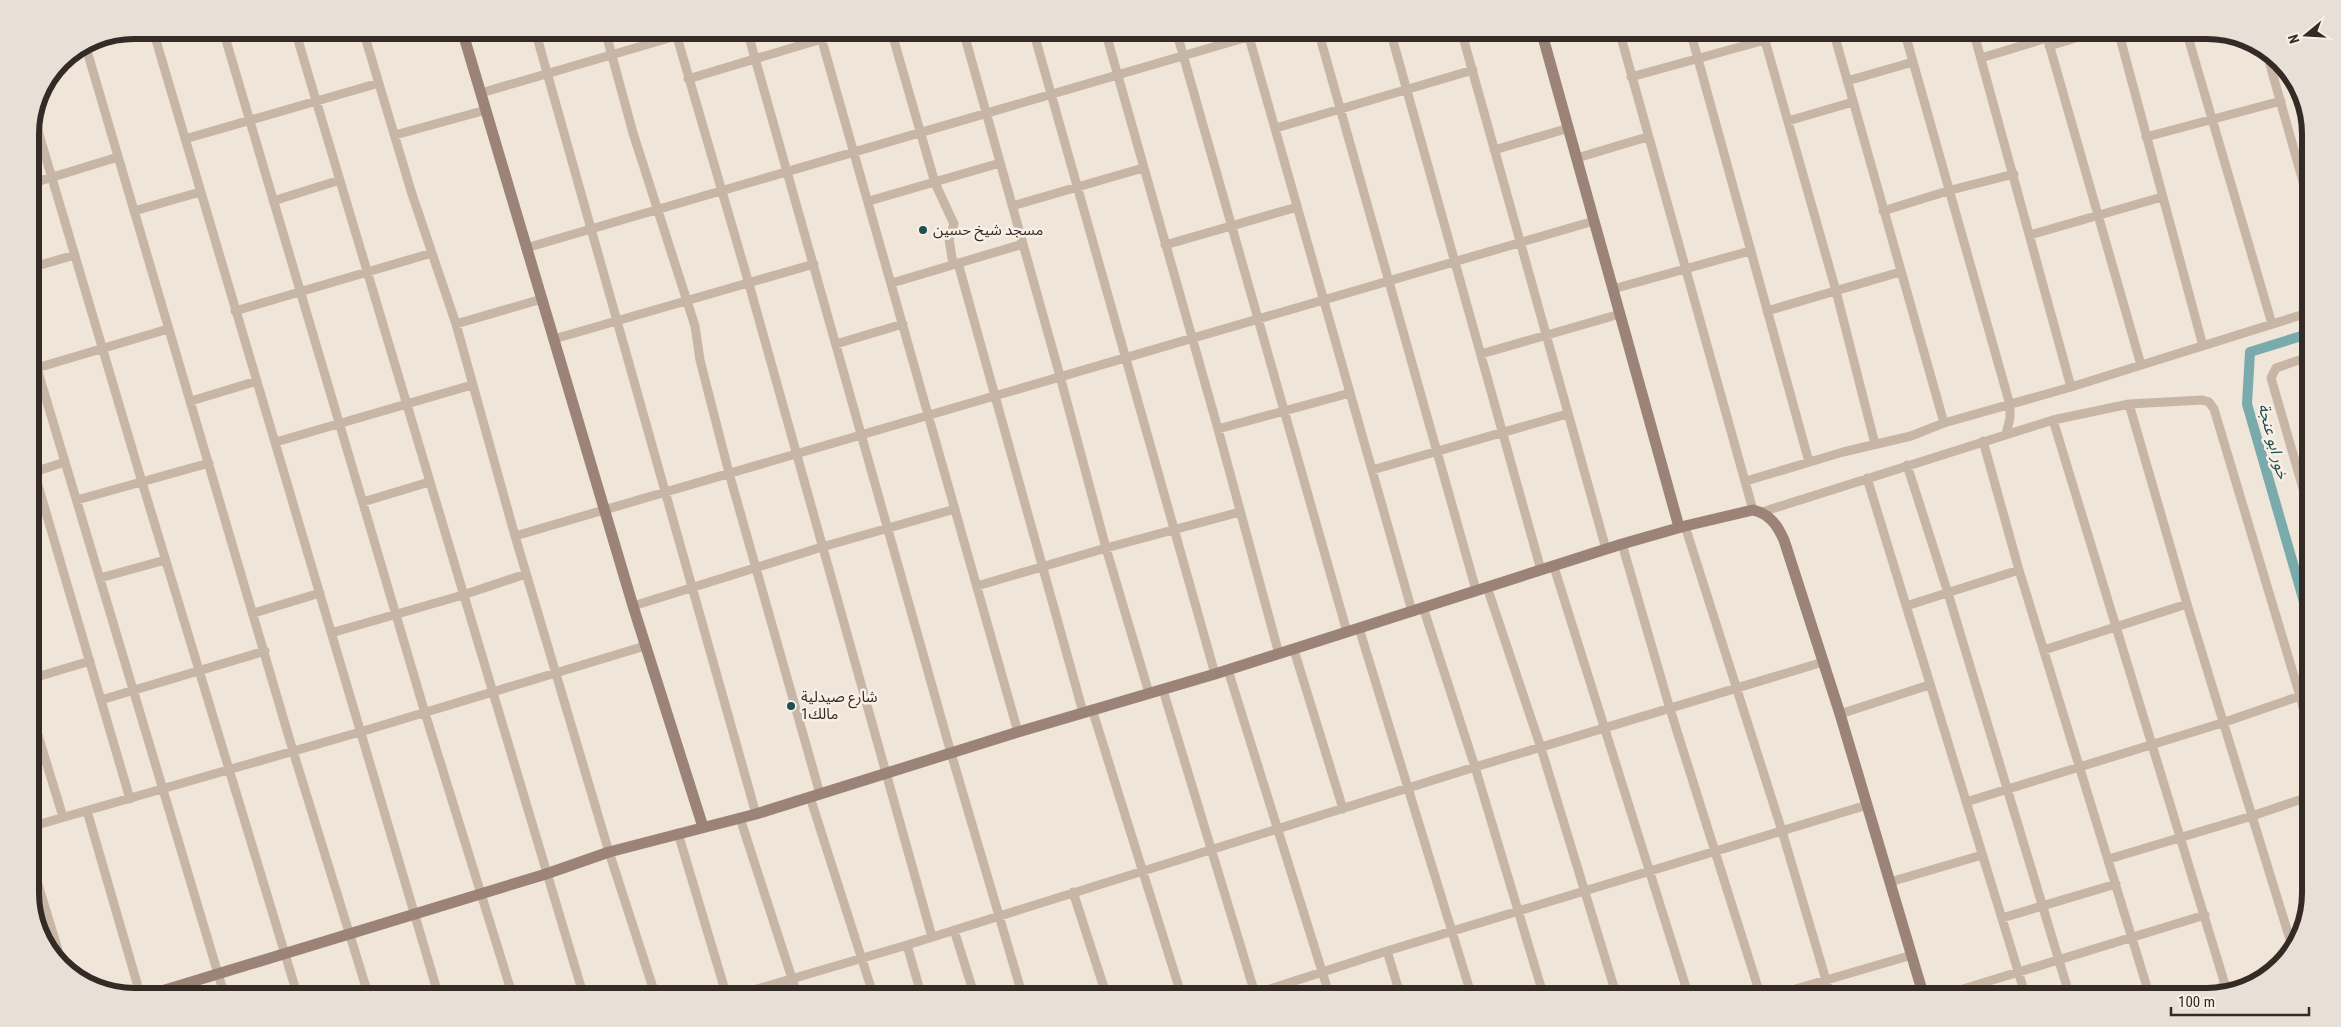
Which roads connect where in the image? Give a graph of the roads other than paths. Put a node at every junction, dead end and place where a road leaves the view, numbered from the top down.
1 (157, 39) edge
2 (226, 39) edge
3 (298, 39) edge
4 (366, 39) edge
5 (465, 39) edge
6 (538, 39) edge
7 (607, 39) edge
8 (659, 39) edge
9 (678, 39) edge
10 (750, 39) edge
11 (806, 39) edge
12 (821, 39) edge
13 (894, 39) edge
14 (965, 39) edge
15 (1036, 39) edge
16 (1108, 39) edge
17 (1178, 39) edge
18 (1231, 39) edge
19 (1250, 39) edge
20 (1321, 39) edge
21 (1393, 39) edge
22 (1464, 39) edge
23 (1544, 39) edge
24 (1621, 39) edge
25 (1692, 39) edge
26 (1835, 39) edge
27 (1907, 39) edge
28 (1976, 39) edge
29 (2044, 39) edge
30 (2047, 39) edge
31 (2120, 39) edge
32 (2189, 39) edge
33 (1765, 40) joint
34 (87, 51) edge
35 (612, 56) junction
36 (1183, 56) junction
37 (755, 58) junction
38 (1981, 58) junction
39 (1697, 59) junction
40 (2269, 61) edge
41 (1913, 62) junction
42 (1472, 70) junction
43 (547, 73) junction
44 (1118, 76) junction
45 (1631, 77) junction
46 (688, 79) junction
47 (1847, 81) junction
48 (379, 83) junction
49 (1407, 88) junction
50 (481, 94) junction
51 (1051, 94) junction
52 (316, 101) junction
53 (2281, 101) junction
54 (1853, 102) junction
55 (1340, 108) junction
56 (486, 110) junction
57 (986, 113) junction
58 (2212, 120) junction
59 (249, 121) junction
60 (1788, 121) junction
61 (1276, 128) junction
62 (1569, 128) junction
63 (921, 132) junction
64 (39, 134) edge
65 (395, 135) junction
66 (1647, 137) junction
67 (2146, 138) junction
68 (185, 139) junction
69 (1494, 150) junction
70 (855, 151) junction
71 (118, 157) junction
72 (1577, 158) junction
73 (1000, 163) junction
74 (2302, 165) edge
75 (1143, 168) junction
76 (787, 171) junction
77 (2014, 174) junction
78 (52, 178) junction
79 (340, 180) junction
80 (39, 182) edge
81 (935, 183) junction
82 (1077, 186) junction
83 (722, 190) junction
84 (1950, 190) junction
85 (200, 192) junction
86 (2162, 197) junction
87 (273, 201) junction
88 (869, 201) junction
89 (1012, 206) junction
90 (1297, 207) junction
91 (657, 210) junction
92 (134, 211) junction
93 (1883, 211) junction
94 (2098, 216) junction
95 (1594, 221) junction
96 (1231, 227) junction
97 (590, 229) junction
98 (2030, 234) junction
99 (1520, 243) junction
100 (1022, 244) junction
101 (1165, 245) junction
102 (526, 248) junction
103 (1750, 250) junction
104 (432, 252) junction
105 (75, 255) junction
106 (1455, 262) junction
107 (814, 264) junction
108 (956, 264) junction
109 (39, 265) edge
110 (1684, 269) junction
111 (366, 271) junction
112 (1900, 272) junction
113 (1390, 281) junction
114 (892, 283) junction
115 (749, 284) junction
116 (1613, 289) junction
117 (300, 291) junction
118 (1836, 291) junction
119 (542, 300) junction
120 (686, 300) junction
121 (1323, 300) junction
122 (235, 311) junction
123 (1768, 311) junction
124 (1620, 314) junction
125 (2302, 315) edge
126 (1257, 319) junction
127 (617, 321) junction
128 (456, 324) junction
129 (903, 324) junction
130 (2272, 324) junction
131 (168, 329) junction
132 (1546, 334) junction
133 (1192, 338) junction
134 (554, 339) junction
135 (836, 344) junction
136 (2203, 346) junction
137 (104, 348) junction
138 (1481, 354) junction
139 (1126, 357) junction
140 (2302, 359) edge
141 (2141, 365) junction
142 (39, 368) edge
143 (1060, 376) junction
144 (257, 381) junction
145 (39, 384) edge
146 (472, 384) junction
147 (2071, 387) junction
148 (1350, 393) junction
149 (994, 397) junction
150 (191, 401) junction
151 (406, 403) junction
152 (2129, 404) junction
153 (2010, 406) junction
154 (1284, 411) junction
155 (1568, 414) junction
156 (928, 417) junction
157 (2054, 420) junction
158 (1944, 422) junction
159 (340, 423) junction
160 (1218, 429) junction
161 (1503, 433) junction
162 (2006, 434) junction
163 (861, 435) junction
164 (1983, 441) junction
165 (276, 442) junction
166 (1875, 444) junction
167 (1437, 452) junction
168 (796, 454) junction
169 (65, 462) junction
170 (1809, 462) junction
171 (209, 463) junction
172 (1907, 465) junction
173 (39, 470) edge
174 (1372, 470) junction
175 (729, 473) junction
176 (1867, 478) junction
177 (1746, 481) junction
178 (142, 482) junction
179 (429, 482) junction
180 (2302, 485) edge
181 (39, 489) edge
182 (664, 492) junction
183 (77, 500) junction
184 (363, 502) junction
185 (955, 509) junction
186 (604, 510) junction
187 (1758, 511) junction
188 (1240, 512) junction
189 (1682, 526) junction
190 (888, 528) junction
191 (1174, 529) junction
192 (515, 536) junction
193 (1622, 544) junction
194 (822, 547) junction
195 (1106, 548) junction
196 (1606, 549) junction
197 (165, 560) junction
198 (1554, 566) junction
199 (756, 567) junction
200 (1043, 568) junction
201 (1541, 570) junction
202 (2019, 570) junction
203 (526, 574) junction
204 (100, 578) junction
205 (977, 586) junction
206 (691, 587) junction
207 (1482, 589) junction
208 (320, 593) junction
209 (1948, 593) junction
210 (463, 595) junction
211 (2187, 604) junction
212 (633, 606) junction
213 (1906, 606) junction
214 (1423, 607) junction
215 (1412, 611) junction
216 (254, 613) junction
217 (396, 615) junction
218 (2116, 626) junction
219 (1359, 628) junction
220 (1347, 632) junction
221 (331, 633) junction
222 (645, 646) junction
223 (1294, 650) junction
224 (2044, 650) junction
225 (265, 651) junction
226 (1279, 654) junction
227 (90, 661) junction
228 (1824, 662) junction
229 (1228, 670) junction
230 (199, 671) junction
231 (556, 672) junction
232 (1215, 674) junction
233 (39, 676) edge
234 (1930, 685) junction
235 (1736, 688) junction
236 (132, 690) junction
237 (1163, 690) junction
238 (492, 692) junction
239 (1149, 693) junction
240 (2300, 696) junction
241 (100, 700) junction
242 (2302, 704) edge
243 (1670, 708) junction
244 (1088, 711) junction
245 (425, 713) junction
246 (1840, 714) junction
247 (2222, 723) junction
248 (1604, 730) junction
249 (360, 732) junction
250 (1018, 732) junction
251 (39, 738) edge
252 (2153, 744) junction
253 (1540, 748) junction
254 (293, 751) junction
255 (951, 753) junction
256 (1475, 767) junction
257 (2080, 767) junction
258 (228, 770) junction
259 (886, 774) junction
260 (1408, 789) junction
261 (2008, 789) junction
262 (162, 790) junction
263 (815, 796) junction
264 (130, 798) junction
265 (2302, 799) edge
266 (1966, 802) junction
267 (1867, 805) junction
268 (1343, 809) junction
269 (87, 810) junction
270 (756, 814) junction
271 (2252, 816) junction
272 (63, 817) junction
273 (740, 818) junction
274 (39, 824) edge
275 (703, 826) junction
276 (1278, 829) junction
277 (1782, 831) junction
278 (678, 833) junction
279 (2181, 836) junction
280 (1210, 850) junction
281 (1715, 851) junction
282 (609, 852) junction
283 (1982, 855) junction
284 (2109, 859) junction
285 (1142, 870) junction
286 (1650, 871) junction
287 (546, 874) junction
288 (1890, 882) junction
289 (2116, 884) junction
290 (39, 888) edge
291 (1584, 891) junction
292 (1073, 892) junction
293 (480, 894) junction
294 (2043, 905) junction
295 (1518, 911) junction
296 (414, 914) junction
297 (999, 915) junction
298 (2205, 915) junction
299 (2002, 918) junction
300 (954, 930) junction
301 (1451, 931) junction
302 (349, 934) junction
303 (2132, 936) junction
304 (932, 937) junction
305 (2290, 940) edge
306 (906, 945) junction
307 (58, 951) edge
308 (1387, 951) junction
309 (285, 954) junction
310 (1912, 955) junction
311 (861, 958) junction
312 (2059, 960) junction
313 (1322, 972) junction
314 (2018, 973) junction
315 (218, 974) junction
316 (792, 977) junction
317 (1826, 980) junction
318 (2225, 986) edge
319 (143, 988) edge
320 (172, 988) edge
321 (222, 988) edge
322 (295, 988) edge
323 (366, 988) edge
324 (436, 988) edge
325 (510, 988) edge
326 (581, 988) edge
327 (653, 988) edge
328 (726, 988) edge
329 (757, 988) edge
330 (795, 988) edge
331 (871, 988) edge
332 (919, 988) edge
333 (973, 988) edge
334 (1020, 988) edge
335 (1104, 988) edge
336 (1179, 988) edge
337 (1254, 988) edge
338 (1276, 988) edge
339 (1327, 988) edge
340 (1397, 988) edge
341 (1469, 988) edge
342 (1541, 988) edge
343 (1614, 988) edge
344 (1686, 988) edge
345 (1758, 988) edge
346 (1799, 988) edge
347 (1828, 988) edge
348 (1921, 988) edge
349 (1967, 988) edge
350 (2023, 988) edge
351 (2067, 988) edge
352 (2147, 988) edge

1 - 68 street
2 - 59 street
3 - 52 street
4 - 48 street
5 - 50 main road
6 - 43 street
7 - 35 street
8 - 35 street
9 - 46 street
10 - 37 street
11 - 37 street
12 - 70 street
13 - 63 street
14 - 57 street
15 - 51 street
16 - 44 street
17 - 36 street
18 - 36 street
19 - 61 street
20 - 55 street
21 - 49 street
22 - 42 street
23 - 62 main road
24 - 45 street
25 - 39 street
26 - 47 street
27 - 41 street
28 - 38 street
29 - 38 street
30 - 94 street
31 - 67 street
32 - 58 street
33 - 39 street
33 - 60 street
34 - 71 street
35 - 43 street
35 - 91 street
36 - 44 street
36 - 96 street
37 - 46 street
37 - 76 street
38 - 77 street
39 - 45 street
39 - 103 street
40 - 53 street
41 - 47 street
41 - 84 street
42 - 49 street
42 - 69 street
43 - 50 street
43 - 97 street
44 - 51 street
44 - 75 street
45 - 66 street
46 - 83 street
47 - 54 street
48 - 52 street
48 - 65 street
49 - 55 street
49 - 106 street
50 - 56 main road
51 - 57 street
51 - 82 street
52 - 59 street
52 - 79 street
53 - 58 street
53 - 74 street
54 - 60 street
54 - 93 street
55 - 61 street
55 - 113 street
56 - 65 street
56 - 102 main road
57 - 63 street
57 - 73 street
58 - 67 street
58 - 130 street
59 - 68 street
59 - 87 street
60 - 118 street
61 - 90 street
62 - 69 street
62 - 72 main road
63 - 70 street
63 - 81 street
64 - 78 street
65 - 104 street
66 - 72 street
66 - 110 street
67 - 86 street
68 - 85 street
69 - 99 street
70 - 76 street
70 - 88 street
71 - 78 street
71 - 92 street
72 - 95 main road
73 - 81 street
73 - 89 street
75 - 82 street
75 - 101 street
76 - 83 street
76 - 107 street
77 - 84 street
77 - 98 street
78 - 80 street
78 - 105 street
79 - 87 street
79 - 111 street
81 - 88 street
81 - 108 street
82 - 89 street
82 - 139 street
83 - 91 street
83 - 115 street
84 - 93 street
84 - 153 street
85 - 92 street
85 - 122 street
86 - 94 street
86 - 136 street
87 - 117 street
88 - 114 street
89 - 100 street
90 - 96 street
90 - 121 street
91 - 97 street
91 - 120 street
92 - 131 street
93 - 112 street
94 - 98 street
94 - 141 street
95 - 99 street
95 - 116 main road
96 - 101 street
96 - 126 street
97 - 102 street
97 - 127 street
98 - 147 street
99 - 106 street
99 - 132 street
100 - 108 street
100 - 143 street
101 - 133 street
102 - 119 main road
103 - 110 street
103 - 123 street
104 - 111 street
104 - 128 street
105 - 109 street
105 - 137 street
106 - 113 street
106 - 138 street
107 - 115 street
107 - 135 street
108 - 114 street
108 - 149 street
110 - 116 street
110 - 177 street
111 - 117 street
111 - 151 street
112 - 118 street
112 - 158 street
113 - 121 street
113 - 167 street
114 - 129 street
115 - 120 street
115 - 168 street
116 - 124 main road
117 - 122 street
117 - 159 street
118 - 123 street
118 - 166 street
119 - 128 street
119 - 134 main road
120 - 127 street
120 - 175 street
121 - 126 street
121 - 148 street
122 - 144 street
123 - 170 street
124 - 132 street
124 - 189 main road
125 - 130 street
126 - 133 street
126 - 154 street
127 - 134 street
127 - 182 street
128 - 146 street
129 - 135 street
129 - 156 street
130 - 136 street
131 - 137 street
131 - 150 street
132 - 138 street
132 - 155 street
133 - 139 street
133 - 160 street
134 - 186 main road
135 - 163 street
136 - 141 street
137 - 142 street
137 - 178 street
138 - 161 street
139 - 143 street
139 - 191 street
140 - 180 street
141 - 147 street
143 - 149 street
143 - 195 street
144 - 150 street
144 - 165 street
145 - 169 street
146 - 151 street
146 - 192 street
147 - 153 street
148 - 154 street
148 - 174 street
149 - 156 street
149 - 200 street
150 - 171 street
151 - 159 street
151 - 179 street
152 - 157 street
152 - 211 street
152 - 240 street
153 - 158 street
153 - 162 street
154 - 160 street
154 - 220 street
155 - 161 street
155 - 196 street
156 - 163 street
156 - 185 street
157 - 162 street
157 - 218 street
158 - 166 street
159 - 165 street
159 - 184 street
160 - 188 street
161 - 167 street
161 - 201 street
162 - 164 street
163 - 168 street
163 - 190 street
164 - 172 street
164 - 202 street
165 - 208 street
166 - 170 street
167 - 174 street
167 - 207 street
168 - 175 street
168 - 194 street
169 - 173 street
169 - 183 street
170 - 177 street
171 - 178 street
171 - 216 street
172 - 176 street
172 - 209 street
174 - 215 street
175 - 182 street
175 - 199 street
176 - 187 street
176 - 213 street
177 - 187 street
178 - 183 street
178 - 197 street
179 - 184 street
179 - 210 street
181 - 227 street
182 - 186 street
182 - 206 street
183 - 204 street
184 - 217 street
185 - 190 street
185 - 205 street
186 - 192 street
186 - 212 main road
187 - 189 main road
187 - 228 main road
188 - 191 street
188 - 226 street
189 - 193 main road
189 - 235 street
190 - 194 street
190 - 255 street
191 - 195 street
191 - 232 street
192 - 203 street
193 - 196 main road
193 - 243 street
194 - 199 street
194 - 259 street
195 - 200 street
195 - 239 street
196 - 198 main road
197 - 204 street
197 - 230 street
198 - 201 main road
198 - 248 street
199 - 206 street
199 - 263 street
200 - 205 street
200 - 244 street
201 - 207 main road
202 - 209 street
202 - 224 street
203 - 210 street
203 - 231 street
204 - 236 street
205 - 250 street
206 - 212 street
206 - 270 street
207 - 214 main road
207 - 253 street
208 - 216 street
208 - 221 street
209 - 213 street
209 - 261 street
210 - 217 street
210 - 238 street
211 - 218 street
211 - 247 street
212 - 222 main road
213 - 234 street
214 - 215 main road
214 - 256 street
215 - 219 main road
216 - 225 street
217 - 221 street
217 - 245 street
218 - 224 street
218 - 252 street
219 - 220 main road
219 - 260 street
220 - 223 main road
221 - 249 street
222 - 231 street
222 - 275 main road
223 - 226 main road
223 - 268 street
224 - 257 street
225 - 230 street
225 - 254 street
226 - 229 main road
227 - 233 street
227 - 241 street
228 - 235 street
228 - 246 main road
229 - 232 main road
229 - 276 street
230 - 236 street
230 - 258 street
231 - 238 street
231 - 282 street
232 - 237 main road
234 - 246 street
234 - 266 street
235 - 243 street
235 - 277 street
236 - 241 street
236 - 262 street
237 - 239 main road
237 - 280 street
238 - 245 street
238 - 287 street
239 - 244 main road
240 - 242 street
240 - 247 street
241 - 264 street
243 - 248 street
243 - 281 street
244 - 250 main road
244 - 285 street
245 - 249 street
245 - 293 street
246 - 267 main road
247 - 252 street
247 - 271 street
248 - 253 street
248 - 286 street
249 - 254 street
249 - 296 street
250 - 255 main road
251 - 272 street
252 - 257 street
252 - 279 street
253 - 256 street
253 - 291 street
254 - 258 street
254 - 302 street
255 - 259 main road
255 - 297 street
256 - 260 street
256 - 295 street
257 - 261 street
257 - 284 street
258 - 262 street
258 - 309 street
259 - 263 main road
259 - 304 street
260 - 268 street
260 - 301 street
261 - 266 street
261 - 294 street
262 - 264 street
262 - 315 street
263 - 270 main road
263 - 311 street
264 - 269 street
265 - 271 street
266 - 283 street
267 - 277 street
267 - 288 main road
268 - 276 street
269 - 272 street
269 - 319 street
270 - 273 main road
271 - 279 street
271 - 305 street
272 - 274 street
273 - 275 main road
273 - 316 street
275 - 278 main road
276 - 280 street
276 - 313 street
277 - 281 street
277 - 317 street
278 - 282 main road
278 - 328 street
279 - 284 street
279 - 298 street
280 - 285 street
280 - 337 street
281 - 286 street
281 - 345 street
282 - 287 main road
282 - 327 street
283 - 288 street
283 - 299 street
284 - 289 street
285 - 292 street
285 - 336 street
286 - 291 street
286 - 344 street
287 - 293 main road
287 - 326 street
288 - 310 main road
289 - 294 street
289 - 303 street
290 - 307 street
291 - 295 street
291 - 343 street
292 - 297 street
292 - 335 street
293 - 296 main road
293 - 325 street
294 - 299 street
294 - 312 street
295 - 301 street
295 - 342 street
296 - 302 main road
296 - 324 street
297 - 300 street
297 - 334 street
298 - 303 street
298 - 318 street
299 - 314 street
300 - 304 street
300 - 333 street
301 - 308 street
301 - 341 street
302 - 309 main road
302 - 323 street
303 - 312 street
303 - 352 street
304 - 306 street
306 - 311 street
306 - 332 street
308 - 313 street
308 - 340 street
309 - 315 main road
309 - 322 street
310 - 317 street
310 - 348 main road
311 - 316 street
311 - 331 street
312 - 314 street
312 - 351 street
313 - 338 street
313 - 339 street
314 - 349 street
314 - 350 street
315 - 320 main road
315 - 321 street
316 - 329 street
316 - 330 street
317 - 346 street
317 - 347 street

